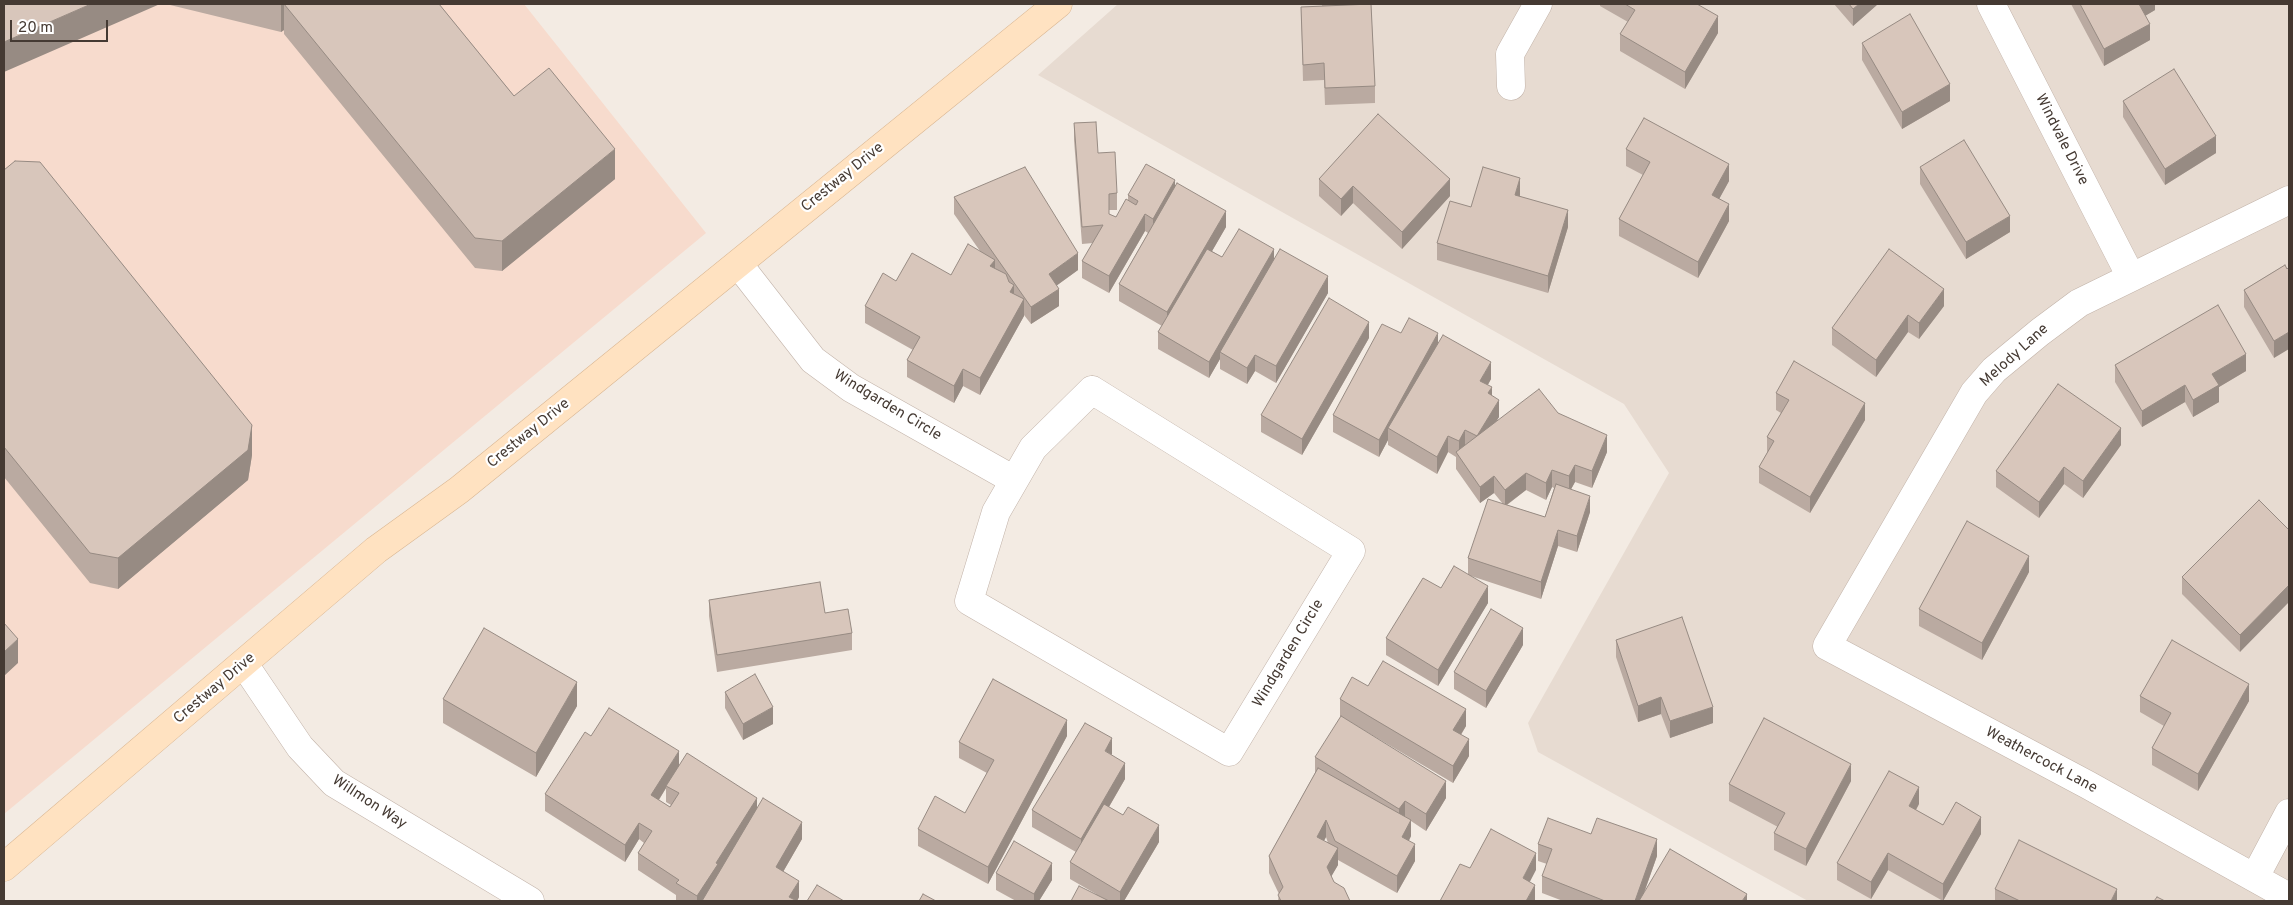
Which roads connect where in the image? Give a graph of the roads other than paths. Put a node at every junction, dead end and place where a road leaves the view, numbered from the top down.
1 (1058, 4) edge
2 (1538, 4) edge
3 (1991, 4) edge
4 (1511, 86) dead end
5 (2289, 200) edge
6 (739, 265) junction
7 (2131, 276) junction
8 (1014, 480) junction
9 (1827, 646) joint
10 (244, 664) junction
11 (2289, 813) edge
12 (4, 867) edge
13 (2255, 877) junction
14 (2289, 897) edge
15 (530, 901) edge

1 - 6 main road, Crestway Drive
2 - 4 street
3 - 7 street, Windvale Drive
5 - 7 street, Melody Lane
6 - 8 street, Windgarden Circle
6 - 10 main road, Crestway Drive
7 - 9 street, Melody Lane
8 - 8 street, Windgarden Circle
9 - 13 street, Weathercock Lane
10 - 12 main road, Crestway Drive
10 - 15 street, Willmon Way
11 - 13 street
13 - 14 street, Weathercock Lane

